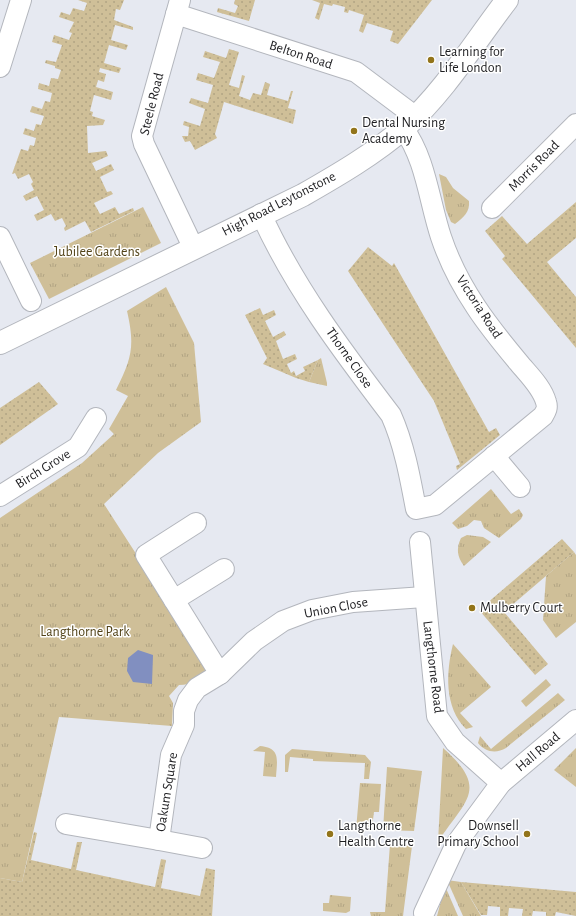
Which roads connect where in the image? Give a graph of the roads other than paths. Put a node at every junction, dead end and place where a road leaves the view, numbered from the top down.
1 (20, 0) edge
2 (507, 0) edge
3 (178, 7) edge
4 (0, 67) edge
5 (410, 122) junction
6 (576, 124) edge
7 (492, 208) dead end
8 (262, 214) junction
9 (0, 237) edge
10 (194, 247) junction
11 (31, 301) dead end
12 (0, 343) edge
13 (96, 418) dead end
14 (494, 456) junction
15 (520, 486) dead end
16 (0, 496) edge
17 (416, 509) joint
18 (196, 523) dead end
19 (420, 542) dead end
20 (224, 569) dead end
21 (424, 597) junction
22 (174, 600) junction
23 (220, 674) junction
24 (188, 700) joint
25 (576, 720) edge
26 (501, 783) junction
27 (66, 824) dead end
28 (159, 840) junction
29 (202, 848) dead end
30 (424, 913) dead end

1 - 4 street
2 - 5 street, High Road Leytonstone
3 - 5 street, Belton Road
3 - 10 street, Steele Road
5 - 8 street, High Road Leytonstone
5 - 14 street, Victoria Road
6 - 7 street, Morris Road
8 - 10 street, High Road Leytonstone
8 - 17 street, Thorne Close
9 - 11 street
10 - 12 street, High Road Leytonstone
13 - 16 street, Birch Grove
14 - 15 street
14 - 17 street, Victoria Road
18 - 22 street
19 - 21 street, Langthorne Road
20 - 22 street
21 - 23 street, Union Close
21 - 26 street, Langthorne Road
22 - 23 street
23 - 24 street, Union Close
24 - 28 street, Oakum Square
25 - 26 street, Hall Road
26 - 30 street
27 - 28 street, Oakum Square
28 - 29 street, Oakum Square

